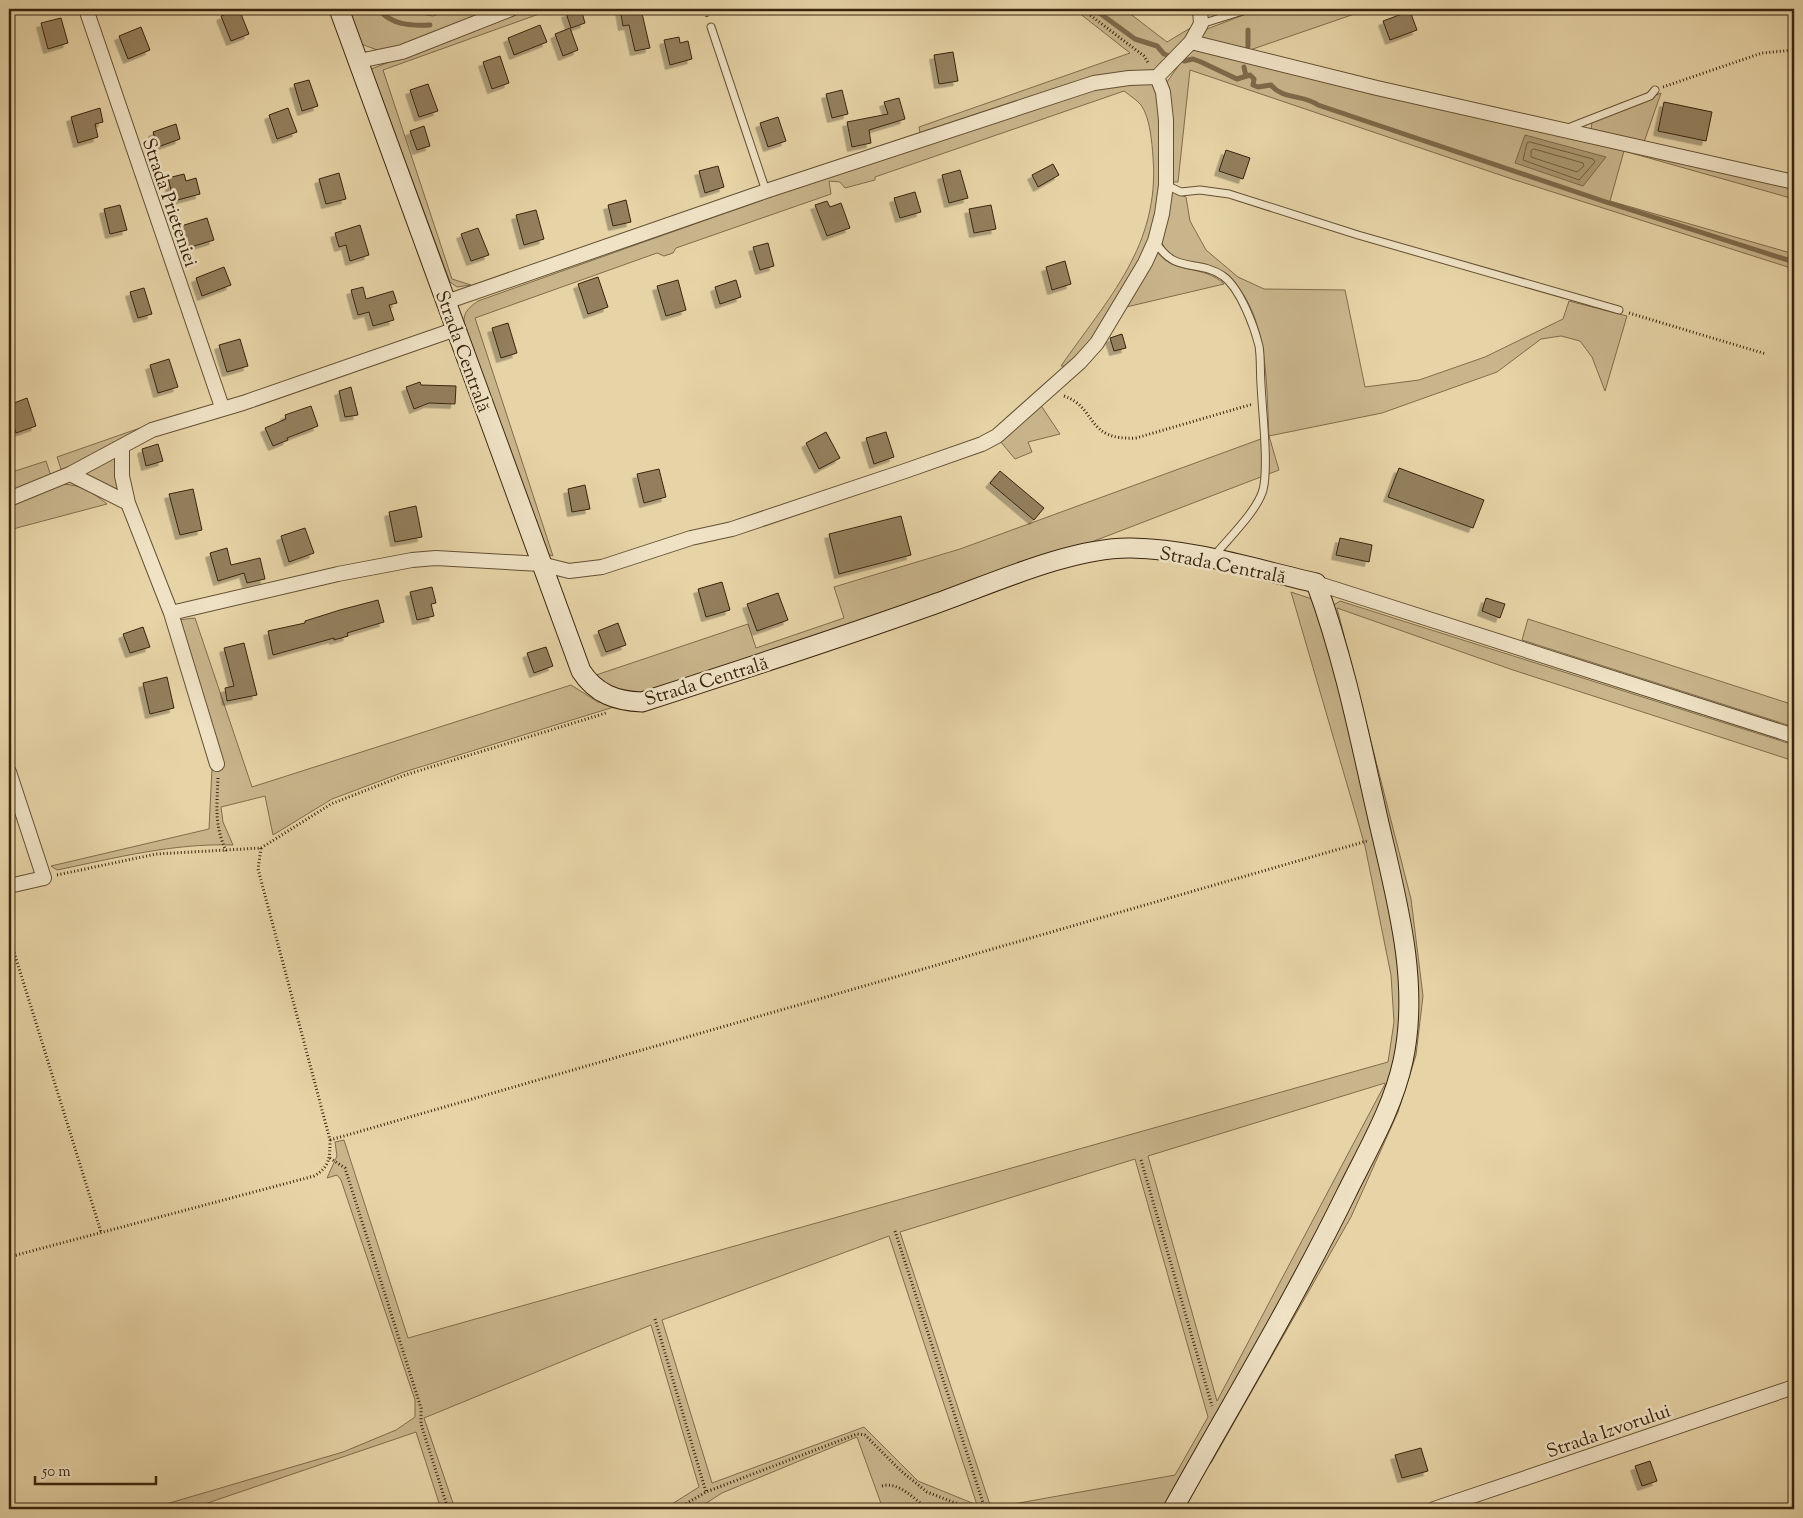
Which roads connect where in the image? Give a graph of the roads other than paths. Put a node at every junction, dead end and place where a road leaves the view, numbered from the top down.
1 (86, 9) edge
2 (339, 9) edge
3 (510, 9) edge
4 (1200, 9) edge
5 (1249, 9) edge
6 (1202, 24) junction
7 (711, 28) dead end
8 (1188, 46) junction
9 (359, 61) junction
10 (1157, 77) junction
11 (1654, 90) road end
12 (1566, 129) junction
13 (1794, 182) edge
14 (1166, 185) junction
15 (766, 191) junction
16 (1155, 241) junction
17 (446, 302) junction
18 (1619, 310) road end
19 (456, 329) junction
20 (222, 407) junction
21 (122, 448) junction
22 (70, 474) junction
23 (9, 499) edge
24 (128, 503) junction
25 (1212, 559) junction
26 (540, 564) junction
27 (1316, 583) junction
28 (171, 613) junction
29 (1794, 736) edge
30 (217, 764) road end
31 (9, 772) edge
32 (9, 886) edge
33 (1794, 1387) edge
34 (1173, 1509) edge
35 (1434, 1509) edge

1 - 20 street, Strada Prieteniei
2 - 9 street, Strada Centrală
3 - 9 street
4 - 6 street
5 - 6 lane
6 - 8 street
7 - 15 lane
8 - 10 street
8 - 12 street
9 - 17 street, Strada Centrală
10 - 14 street
10 - 15 street
11 - 12 lane
12 - 13 street
14 - 16 street
14 - 18 lane
15 - 17 street
16 - 25 lane
16 - 26 street
17 - 19 street, Strada Centrală
19 - 20 street
19 - 26 street, Strada Centrală
20 - 21 street
21 - 22 street
21 - 24 street
22 - 23 street
22 - 24 street
24 - 28 street
25 - 26 street, Strada Centrală
25 - 27 street, Strada Centrală
26 - 28 street
27 - 29 street, Strada Centrală
27 - 34 street
28 - 30 street
31 - 32 street
33 - 35 street, Strada Izvorului

